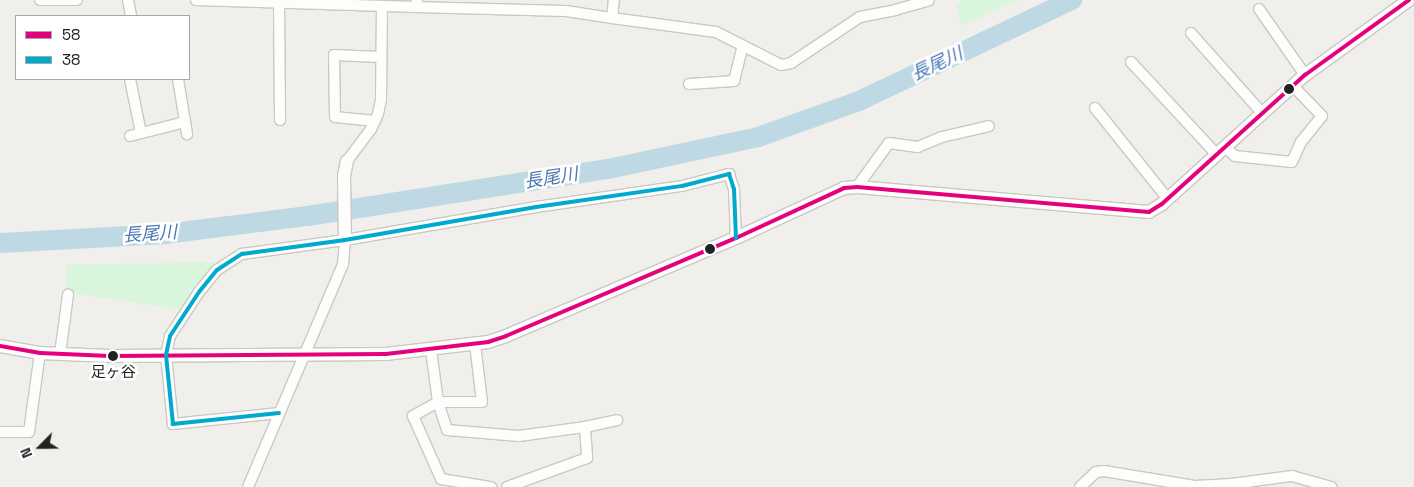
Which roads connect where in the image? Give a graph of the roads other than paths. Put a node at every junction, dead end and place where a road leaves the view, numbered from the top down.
1 (40, 0) edge
2 (78, 0) edge
3 (128, 0) edge
4 (196, 0) edge
5 (614, 0) edge
6 (930, 0) edge
7 (1409, 0) edge
8 (279, 3) junction
9 (417, 4) edge
10 (382, 7) junction
11 (1259, 9) dead end
12 (131, 15) edge
13 (612, 18) junction
14 (1191, 33) dead end
15 (743, 46) junction
16 (381, 57) junction
17 (1131, 62) dead end
18 (1305, 75) junction
19 (130, 80) edge
20 (178, 80) edge
21 (689, 84) dead end
22 (1294, 86) junction
23 (1094, 108) dead end
24 (1263, 114) junction
25 (280, 120) dead end
26 (375, 121) junction
27 (185, 122) junction
28 (989, 126) dead end
29 (141, 133) junction
30 (187, 134) dead end
31 (130, 136) dead end
32 (1221, 151) junction
33 (346, 161) joint
34 (857, 187) junction
35 (1168, 199) junction
36 (736, 238) junction
37 (345, 240) junction
38 (68, 295) dead end
39 (475, 344) junction
40 (0, 346) edge
41 (431, 350) junction
42 (40, 352) junction
43 (60, 354) junction
44 (306, 354) junction
45 (166, 355) junction
46 (438, 402) junction
47 (279, 413) junction
48 (617, 420) dead end
49 (585, 426) junction
50 (0, 432) edge
51 (248, 487) edge
52 (491, 487) edge
53 (507, 487) edge
54 (1080, 487) edge
55 (1331, 487) edge

1 - 2 street
3 - 12 street
4 - 8 street
5 - 13 street
6 - 15 street
7 - 18 street
8 - 10 street
8 - 25 street
9 - 10 street
9 - 13 street
10 - 16 street
11 - 18 street
13 - 15 street
14 - 24 street
15 - 21 street
16 - 26 street
16 - 26 street
17 - 32 street
18 - 22 street
19 - 29 street
20 - 27 street
22 - 24 street
22 - 32 street
23 - 35 street
24 - 32 street
26 - 33 street
27 - 29 street
27 - 30 street
28 - 34 street
29 - 31 street
32 - 35 street
33 - 37 street
34 - 35 street
34 - 36 street
36 - 37 street
36 - 39 street
37 - 44 street
37 - 45 street
38 - 43 street
39 - 41 street
39 - 46 street
40 - 42 street
41 - 44 street
41 - 46 street
42 - 43 street
42 - 50 street
43 - 45 street
44 - 45 street
44 - 47 street
45 - 47 street
46 - 49 street
46 - 52 street
47 - 51 street
48 - 49 street
49 - 53 street
54 - 55 street

